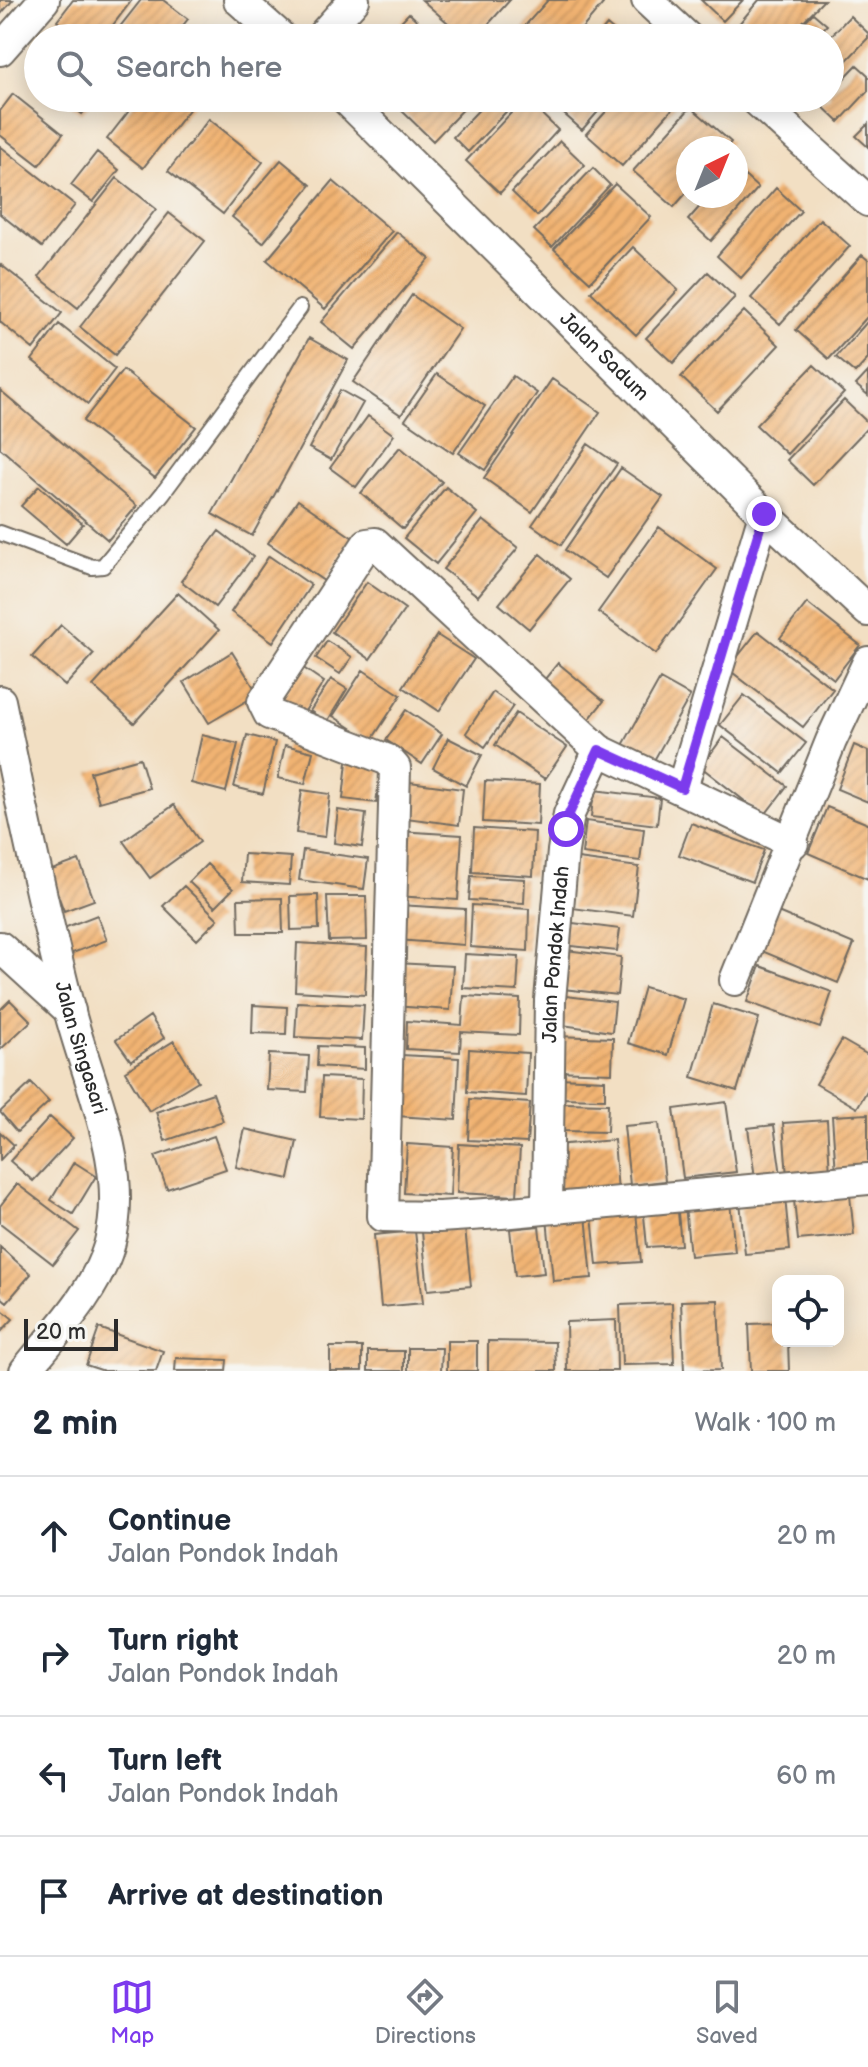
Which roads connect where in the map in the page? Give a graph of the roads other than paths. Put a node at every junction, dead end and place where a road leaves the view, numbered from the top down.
1 (44, 0) edge
2 (239, 0) edge
3 (354, 0) edge
4 (647, 0) edge
5 (266, 24) edge
6 (333, 24) edge
7 (673, 24) edge
8 (0, 50) edge
9 (359, 112) edge
10 (769, 112) edge
11 (868, 201) edge
12 (300, 308) dead end
13 (764, 514) junction
14 (0, 533) edge
15 (868, 611) edge
16 (868, 662) edge
17 (0, 701) edge
18 (599, 750) junction
19 (682, 788) junction
20 (793, 843) junction
21 (0, 947) edge
22 (735, 980) dead end
23 (70, 1011) junction
24 (868, 1179) edge
25 (547, 1208) junction
26 (25, 1371) edge

1 - 8 street
2 - 5 street
3 - 6 street
4 - 7 street
9 - 13 street, Jalan Sadum
10 - 11 street
12 - 14 lane
13 - 15 street, Jalan Sadum
13 - 19 street
16 - 20 street
17 - 23 street, Jalan Singasari
18 - 19 street
18 - 25 street, Jalan Pondok Indah
18 - 25 street
19 - 20 street
20 - 22 street
21 - 23 street
23 - 26 street, Jalan Singasari
24 - 25 street

